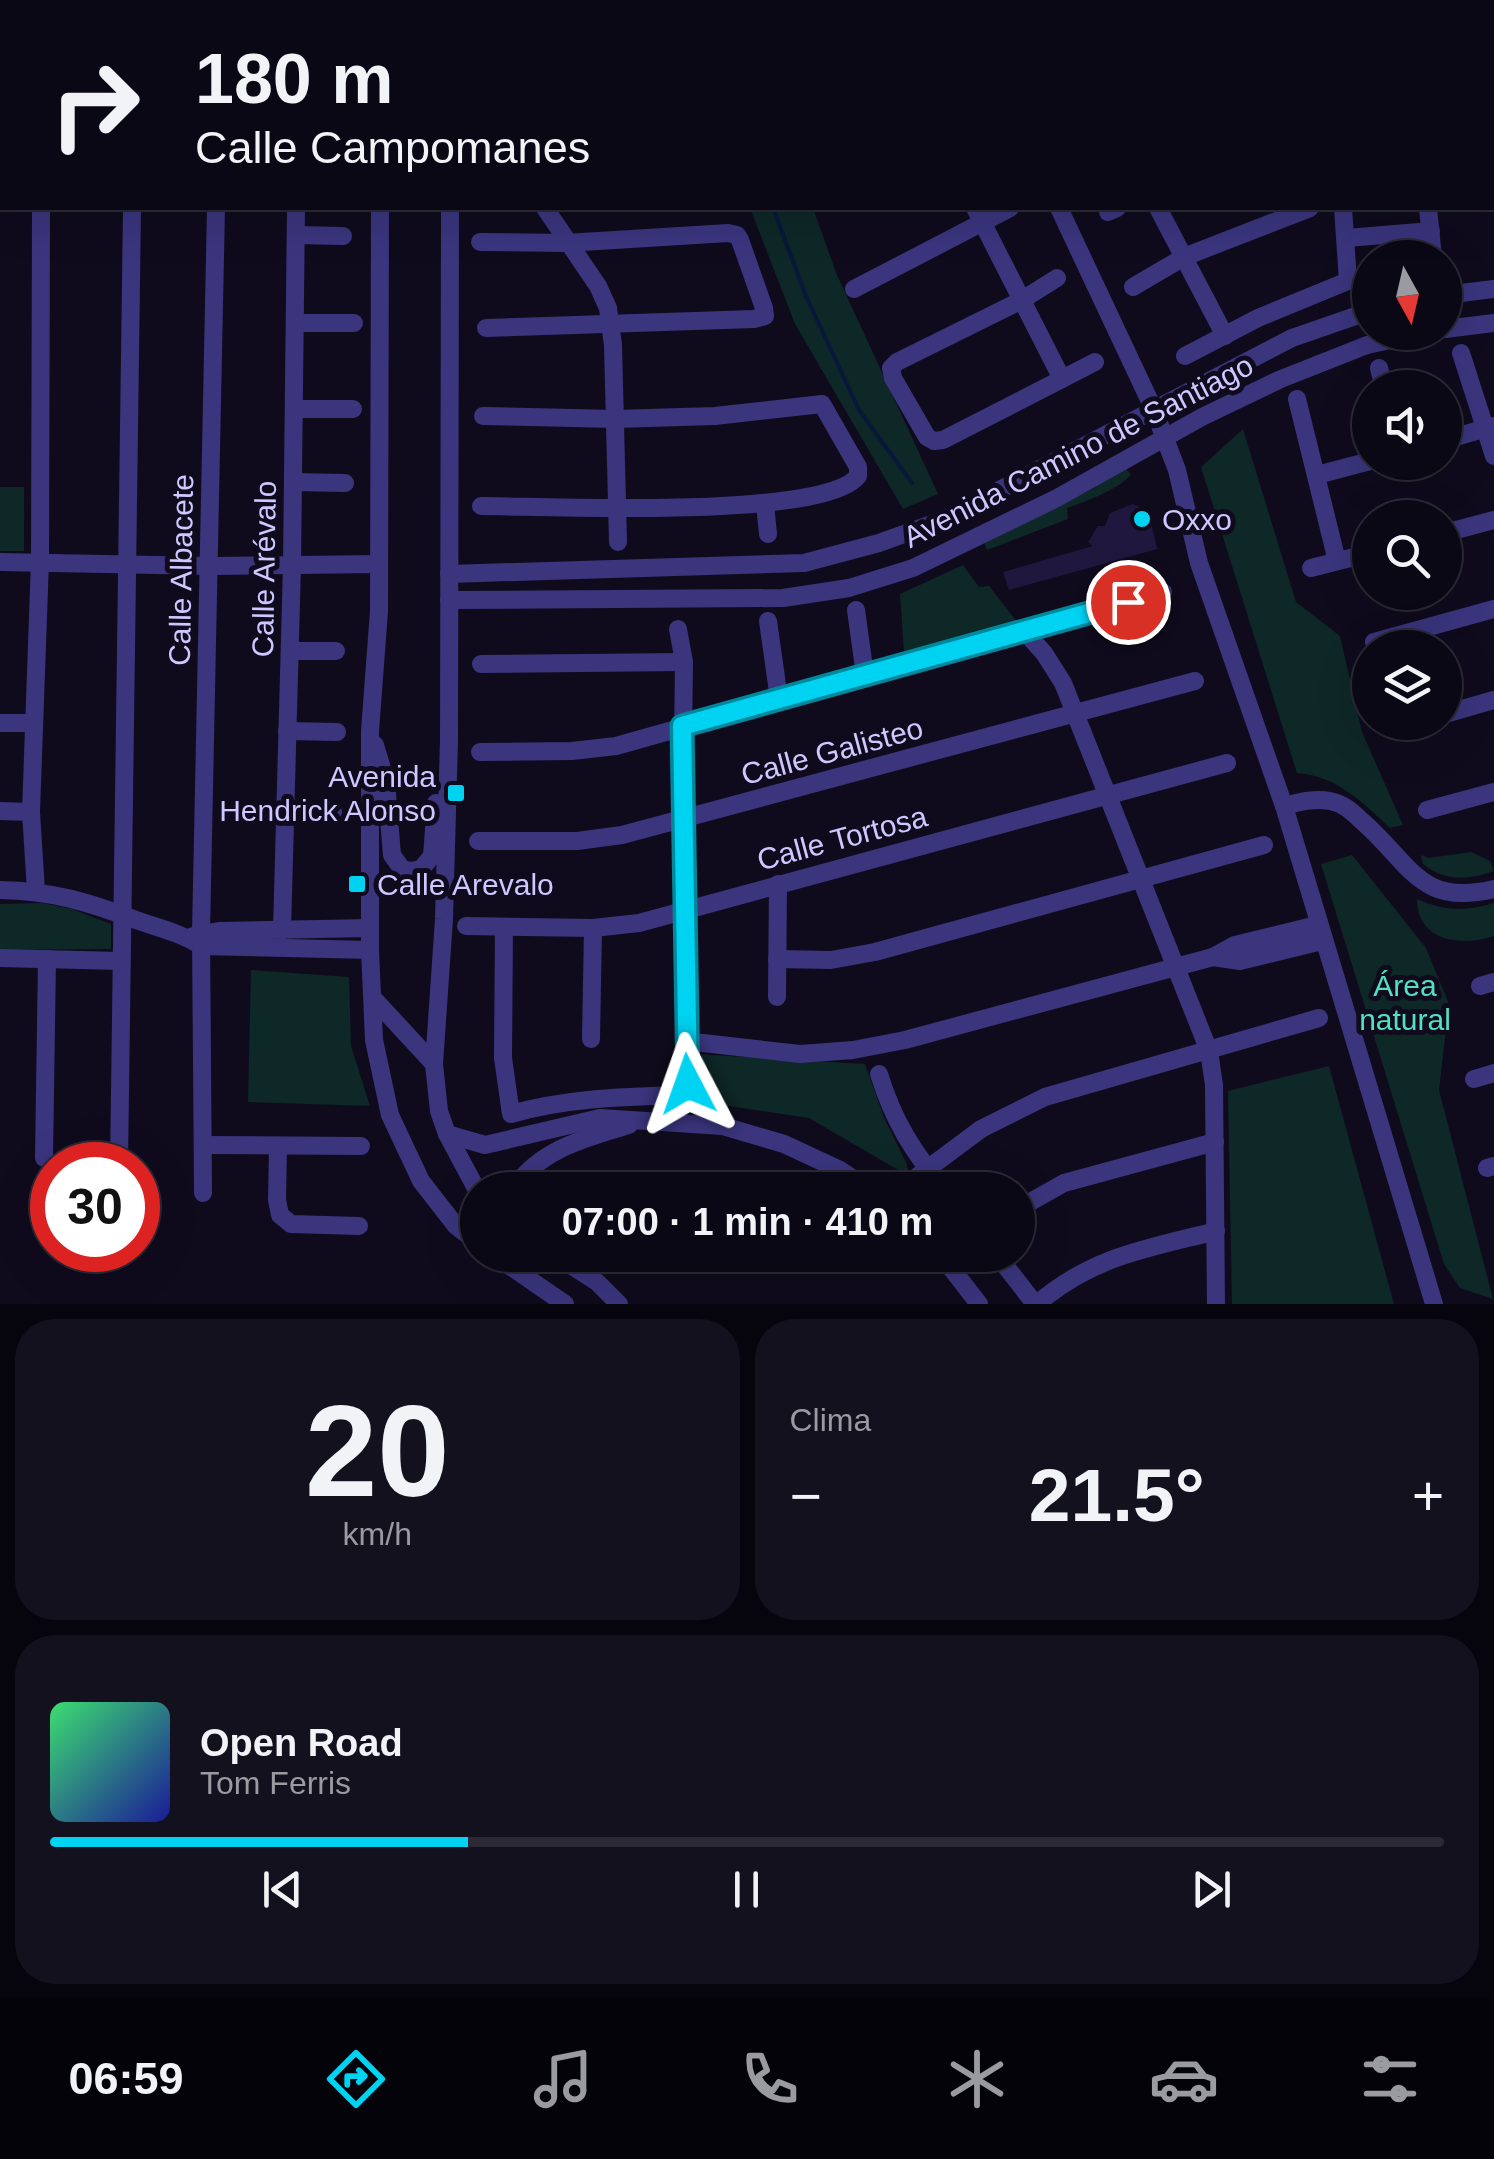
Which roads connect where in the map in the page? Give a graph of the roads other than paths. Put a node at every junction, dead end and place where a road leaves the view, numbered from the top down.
1 (41, 210) edge
2 (132, 210) edge
3 (216, 210) edge
4 (296, 210) edge
5 (380, 210) edge
6 (450, 210) edge
7 (546, 210) edge
8 (1060, 210) edge
9 (1159, 210) edge
10 (1297, 210) edge
11 (1343, 210) edge
12 (1428, 210) edge
13 (978, 215) edge
14 (1258, 216) edge
15 (1431, 231) junction
16 (296, 235) junction
17 (344, 236) dead end
18 (1347, 238) junction
19 (1432, 240) edge
20 (480, 242) dead end
21 (566, 243) junction
22 (1184, 257) junction
23 (1056, 278) dead end
24 (1133, 287) dead end
25 (854, 289) dead end
26 (1494, 289) edge
27 (1462, 293) edge
28 (1022, 300) junction
29 (1352, 317) edge
30 (354, 322) dead end
31 (1494, 322) edge
32 (295, 323) junction
33 (611, 324) junction
34 (1462, 327) edge
35 (486, 328) dead end
36 (1225, 336) junction
37 (1356, 350) edge
38 (1461, 352) dead end
39 (1186, 356) dead end
40 (1095, 362) dead end
41 (1062, 379) junction
42 (1297, 399) dead end
43 (294, 409) junction
44 (353, 409) dead end
45 (1154, 410) junction
46 (483, 416) dead end
47 (615, 419) junction
48 (1489, 427) edge
49 (1462, 435) edge
50 (1166, 438) junction
51 (1494, 456) edge
52 (1352, 465) edge
53 (1317, 475) junction
54 (294, 482) junction
55 (345, 483) dead end
56 (766, 504) junction
57 (481, 506) dead end
58 (617, 508) junction
59 (1494, 520) edge
60 (1462, 528) edge
61 (768, 534) dead end
62 (618, 542) dead end
63 (1352, 558) edge
64 (40, 561) junction
65 (0, 562) edge
66 (1337, 562) junction
67 (127, 564) junction
68 (379, 564) junction
69 (292, 565) junction
70 (209, 566) junction
71 (1310, 568) dead end
72 (449, 574) junction
73 (1163, 592) dead end
74 (449, 600) junction
75 (1494, 609) edge
76 (856, 610) dead end
77 (768, 621) dead end
78 (678, 628) dead end
79 (1418, 630) edge
80 (1024, 631) junction
81 (336, 650) dead end
82 (290, 651) junction
83 (684, 662) junction
84 (481, 664) dead end
85 (866, 675) junction
86 (1195, 680) dead end
87 (779, 699) junction
88 (1494, 700) edge
89 (1462, 709) edge
90 (1075, 713) junction
91 (0, 723) edge
92 (32, 724) junction
93 (682, 726) junction
94 (287, 731) junction
95 (370, 731) junction
96 (336, 732) dead end
97 (449, 740) junction
98 (480, 752) dead end
99 (1227, 763) dead end
100 (1494, 792) edge
101 (1108, 795) junction
102 (1284, 806) junction
103 (1427, 810) dead end
104 (0, 811) edge
105 (31, 812) junction
106 (284, 812) junction
107 (333, 812) dead end
108 (682, 820) junction
109 (478, 841) dead end
110 (1264, 844) dead end
111 (1142, 878) junction
112 (1494, 879) edge
113 (778, 884) junction
114 (1494, 889) edge
115 (0, 890) edge
116 (36, 891) junction
117 (1442, 892) junction
118 (686, 908) junction
119 (122, 914) junction
120 (466, 926) dead end
121 (504, 927) junction
122 (370, 928) junction
123 (593, 928) junction
124 (282, 931) junction
125 (1320, 933) junction
126 (197, 939) junction
127 (370, 950) junction
128 (0, 958) edge
129 (47, 959) junction
130 (777, 960) junction
131 (121, 961) junction
132 (1176, 964) junction
133 (777, 997) dead end
134 (373, 998) junction
135 (1319, 1018) dead end
136 (591, 1039) dead end
137 (685, 1042) junction
138 (1208, 1050) junction
139 (434, 1064) junction
140 (1494, 1073) edge
141 (879, 1074) dead end
142 (1474, 1079) dead end
143 (639, 1122) junction
144 (447, 1134) junction
145 (44, 1142) edge
146 (119, 1142) edge
147 (1215, 1142) junction
148 (202, 1145) junction
149 (361, 1146) dead end
150 (278, 1147) junction
151 (467, 1172) edge
152 (531, 1172) edge
153 (843, 1172) edge
154 (922, 1172) joint
155 (203, 1193) dead end
156 (1035, 1200) edge
157 (359, 1226) dead end
158 (460, 1229) edge
159 (1216, 1231) junction
160 (518, 1272) edge
161 (581, 1272) edge
162 (954, 1272) edge
163 (1011, 1272) edge
164 (564, 1304) edge
165 (619, 1304) edge
166 (979, 1304) edge
167 (1036, 1304) edge
168 (1216, 1304) edge
169 (1434, 1304) edge

1 - 64 street
2 - 67 street
3 - 70 street, Calle Albacete
4 - 16 street, Calle Arévalo
5 - 68 street
6 - 72 street
7 - 21 street
8 - 45 street
9 - 22 street
10 - 14 street
11 - 18 street
12 - 15 street
13 - 25 street
13 - 28 street
14 - 22 street
15 - 18 street
15 - 19 street
16 - 17 street
16 - 32 street, Calle Arévalo
18 - 36 street
20 - 21 street
21 - 33 street
21 - 33 street
22 - 24 street
22 - 36 street
23 - 28 street
26 - 27 street
28 - 41 street
28 - 41 street
29 - 45 street, Avenida Camino de Santiago
30 - 32 street
31 - 34 street
32 - 43 street, Calle Arévalo
33 - 35 street
33 - 47 street
36 - 39 street
37 - 50 street, Avenida Camino de Santiago
38 - 48 street
40 - 41 street
42 - 53 street
43 - 44 street
43 - 54 street, Calle Arévalo
45 - 50 street
45 - 72 street, Avenida Camino de Santiago
46 - 47 street
47 - 56 street
47 - 58 street
48 - 49 street
48 - 51 street
50 - 74 street, Avenida Camino de Santiago
50 - 102 street
52 - 53 street
53 - 66 street
54 - 55 street
54 - 69 street, Calle Arévalo
56 - 58 street
56 - 61 street
57 - 58 street
58 - 62 street
59 - 60 street
63 - 66 street
64 - 65 street
64 - 67 street
64 - 92 street
66 - 71 street
67 - 70 street
67 - 119 street
68 - 69 street
68 - 95 street
69 - 70 street
69 - 82 street, Calle Arévalo
70 - 126 street, Calle Albacete
72 - 74 street
73 - 80 street
74 - 97 street
75 - 79 street
76 - 85 street
77 - 87 street
78 - 83 street
80 - 85 street
80 - 90 street
81 - 82 street
82 - 94 street, Calle Arévalo
83 - 84 street
83 - 93 street
85 - 87 street
86 - 90 street, Calle Galisteo
87 - 93 street
88 - 89 street
90 - 101 street
90 - 108 street, Calle Galisteo
91 - 92 street
92 - 105 street
93 - 98 street
93 - 108 street
94 - 96 street
94 - 106 street, Calle Arévalo
95 - 97 street
95 - 122 street
97 - 139 street
99 - 101 street, Calle Tortosa
100 - 103 street
101 - 111 street
101 - 113 street, Calle Tortosa
102 - 117 street
102 - 125 street
104 - 105 street
105 - 116 street
106 - 107 street
106 - 124 street, Calle Arévalo
108 - 109 street, Calle Galisteo
108 - 118 street
110 - 111 street
111 - 130 street
111 - 132 street
112 - 117 street
113 - 118 street, Calle Tortosa
113 - 130 street
114 - 117 street
115 - 116 street
116 - 119 street
118 - 123 street, Calle Tortosa
118 - 137 street
119 - 126 street
119 - 131 street
120 - 121 street, Calle Tortosa
121 - 123 street, Calle Tortosa
121 - 137 street
122 - 124 street
122 - 127 street
123 - 136 street
124 - 126 street
125 - 132 street
125 - 169 street
126 - 127 street
126 - 148 street, Calle Albacete
127 - 134 street
128 - 129 street
129 - 131 street
129 - 145 street
130 - 133 street
131 - 146 street
132 - 137 street
132 - 138 street
134 - 139 street
134 - 158 street
135 - 138 street
138 - 147 street
138 - 154 street
139 - 144 street
140 - 142 street
141 - 154 street
143 - 144 street
143 - 152 street
143 - 153 street
144 - 151 street
147 - 156 street
147 - 159 street
148 - 150 street
148 - 155 street, Calle Albacete
149 - 150 street
150 - 157 street
159 - 167 street
159 - 168 street
160 - 164 street
161 - 165 street
162 - 166 street
163 - 167 street

